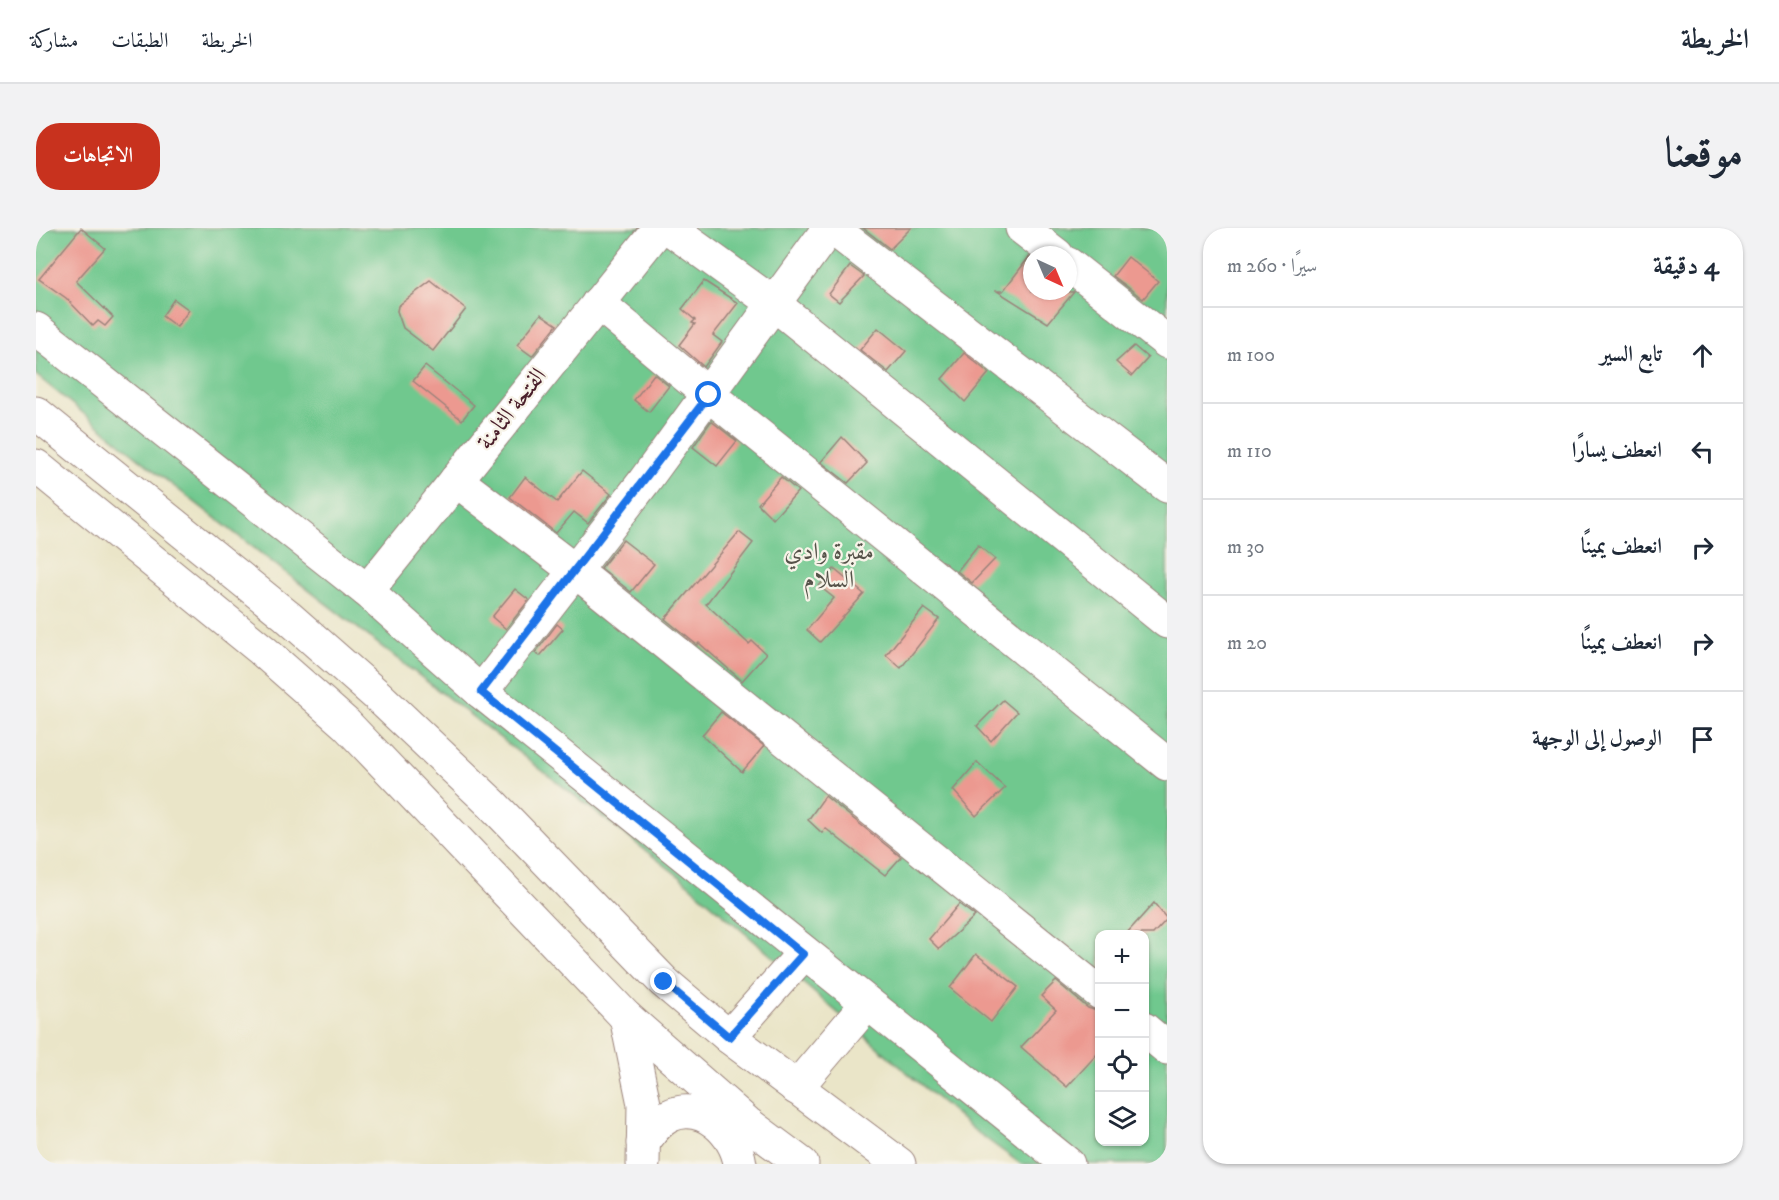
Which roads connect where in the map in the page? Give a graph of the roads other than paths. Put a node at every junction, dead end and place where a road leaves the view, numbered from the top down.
1 (659, 228) edge
2 (669, 228) edge
3 (830, 228) edge
4 (1022, 228) edge
5 (1045, 246) edge
6 (1077, 271) edge
7 (598, 303) junction
8 (773, 303) junction
9 (36, 329) edge
10 (1167, 342) edge
11 (709, 395) junction
12 (36, 413) edge
13 (36, 466) edge
14 (456, 480) junction
15 (1167, 486) edge
16 (574, 570) junction
17 (367, 591) junction
18 (1167, 622) edge
19 (481, 692) junction
20 (407, 723) junction
21 (369, 748) junction
22 (1167, 764) edge
23 (482, 795) junction
24 (443, 826) junction
25 (803, 954) junction
26 (1095, 989) edge
27 (867, 1004) junction
28 (626, 1017) junction
29 (1149, 1033) edge
30 (729, 1037) junction
31 (1167, 1048) edge
32 (796, 1088) junction
33 (643, 1154) edge
34 (740, 1164) edge
35 (802, 1164) edge
36 (898, 1164) edge
37 (1068, 1164) edge

1 - 7 main road, الفتحة الثامنة
2 - 8 main road
3 - 8 main road
3 - 15 main road
4 - 5 main road
6 - 10 main road
7 - 11 main road
7 - 14 main road, الفتحة الثامنة
8 - 11 main road
8 - 18 main road
9 - 17 main road
11 - 16 main road
11 - 22 main road
12 - 20 main road
13 - 21 main road
14 - 16 main road
14 - 17 main road, الفتحة الثامنة
16 - 19 main road
16 - 26 main road
17 - 19 main road
19 - 25 main road
20 - 21 main road
20 - 23 main road
21 - 24 main road
23 - 24 main road
23 - 30 main road
24 - 28 main road
25 - 27 main road
25 - 30 main road
27 - 32 main road
27 - 37 main road
28 - 33 main road
28 - 35 main road
29 - 31 main road
30 - 32 main road
32 - 36 main road
33 - 34 main road

